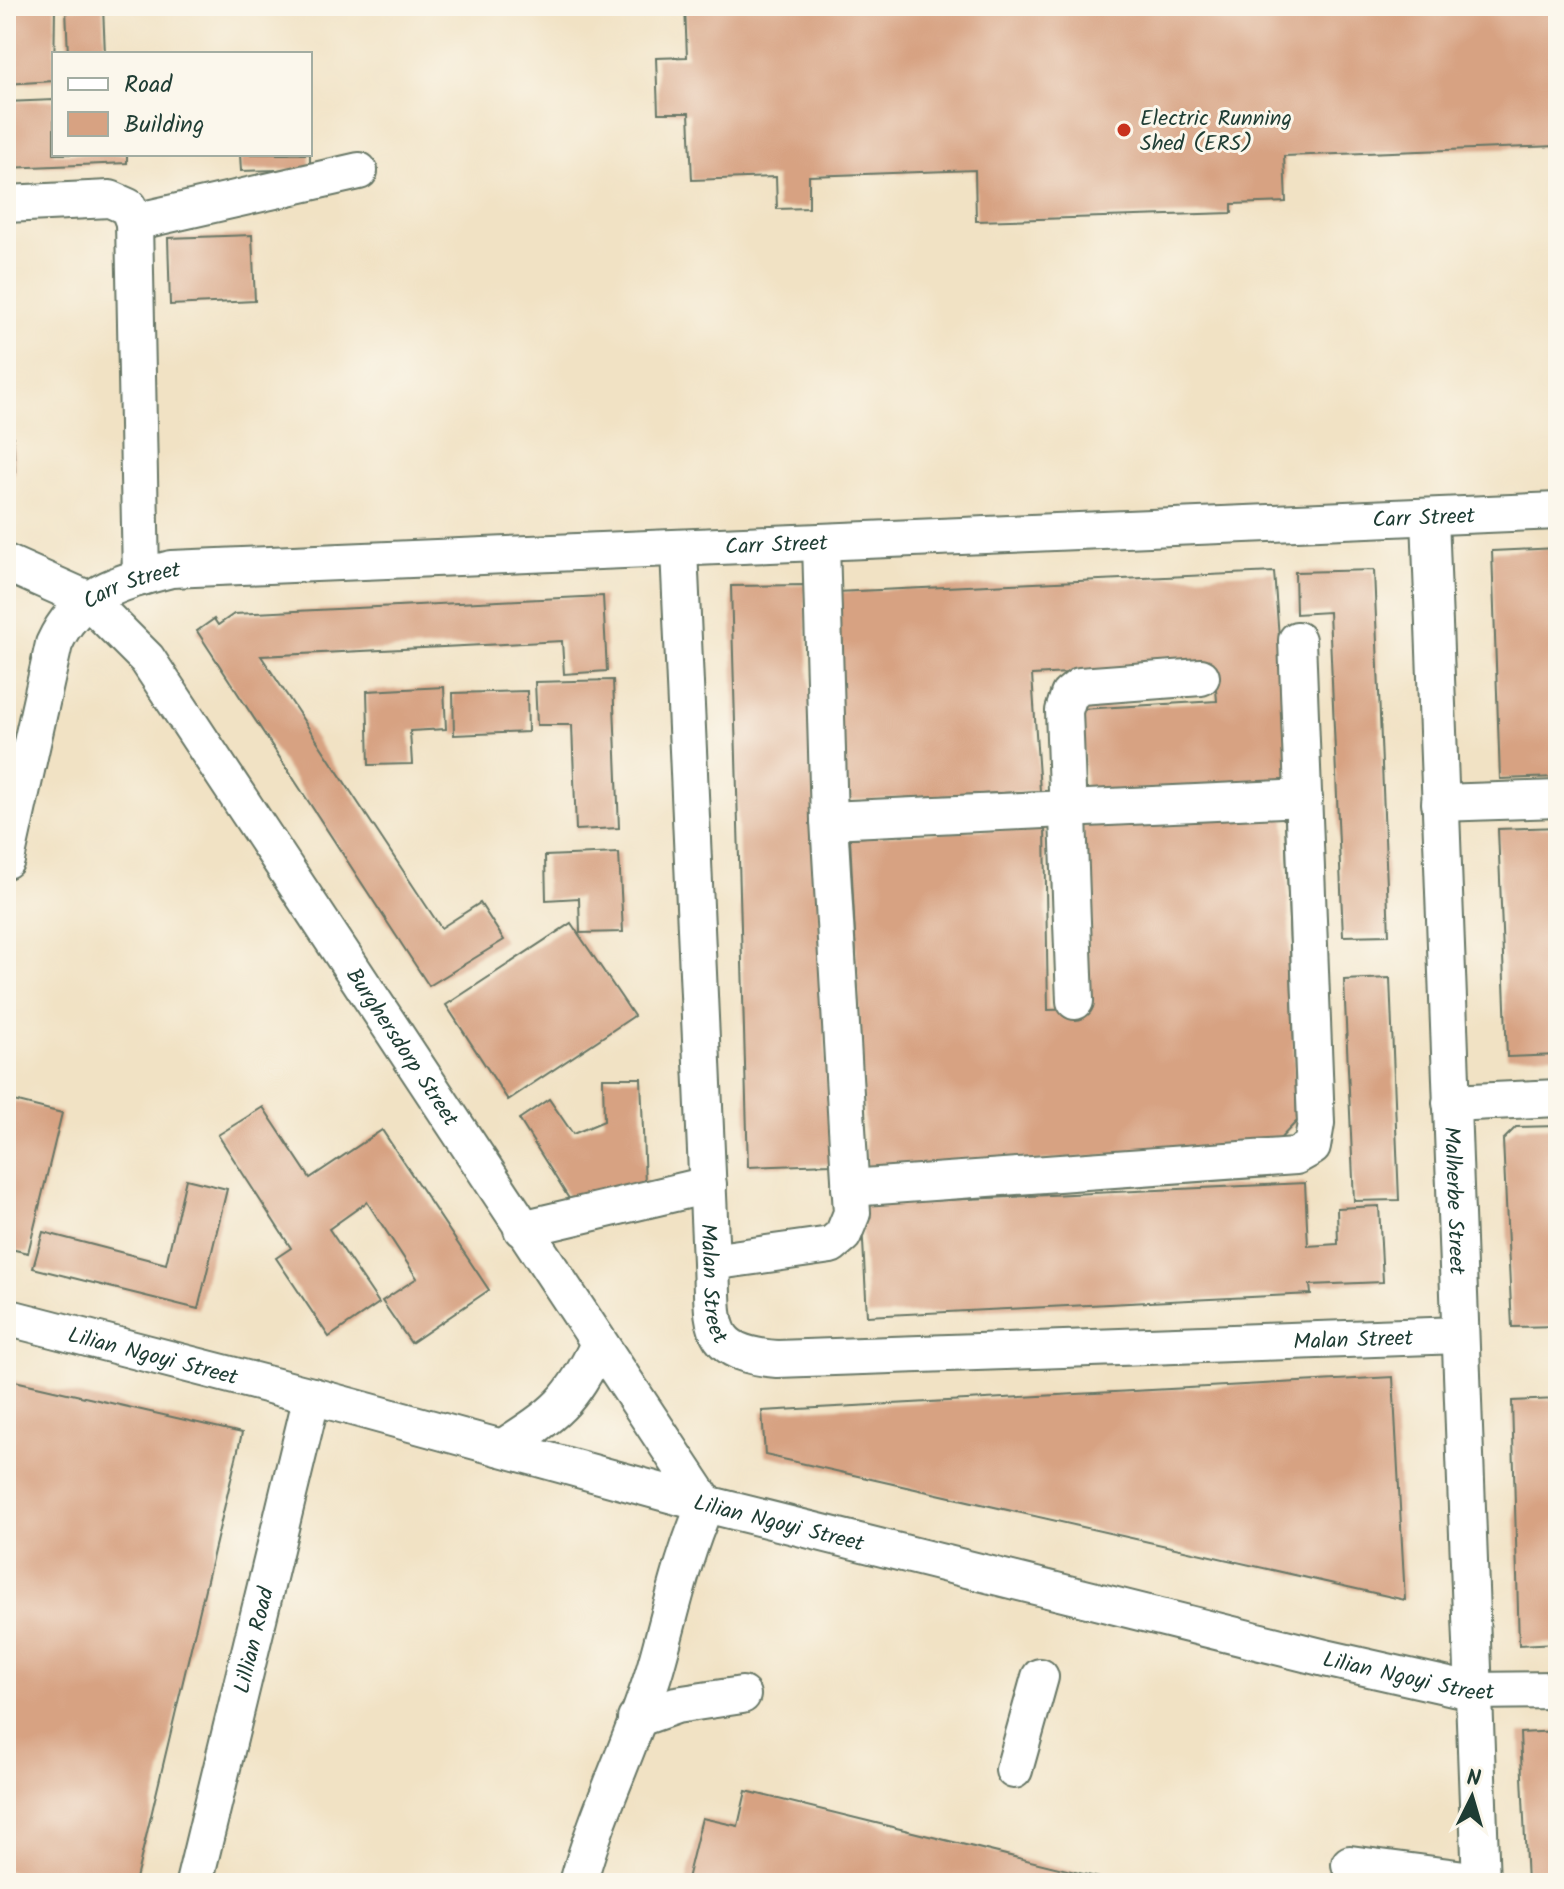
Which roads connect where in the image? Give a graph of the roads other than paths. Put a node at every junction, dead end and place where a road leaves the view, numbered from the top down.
1 (359, 171) dead end
2 (6, 204) edge
3 (134, 222) junction
4 (1558, 511) edge
5 (1430, 517) junction
6 (821, 544) junction
7 (6, 563) edge
8 (680, 563) junction
9 (141, 577) junction
10 (87, 599) junction
11 (1297, 640) dead end
12 (1201, 677) dead end
13 (1304, 798) junction
14 (1558, 799) edge
15 (1440, 803) junction
16 (1066, 809) junction
17 (829, 820) junction
18 (6, 860) edge
19 (1075, 1001) dead end
20 (1558, 1098) edge
21 (1451, 1103) junction
22 (708, 1185) junction
23 (850, 1188) junction
24 (522, 1229) junction
25 (711, 1262) junction
26 (6, 1317) edge
27 (1460, 1335) junction
28 (599, 1344) junction
29 (312, 1396) junction
30 (502, 1448) junction
31 (706, 1504) junction
32 (1040, 1677) dead end
33 (1558, 1690) edge
34 (1471, 1691) junction
35 (742, 1695) dead end
36 (636, 1719) junction
37 (1014, 1770) dead end
38 (1350, 1864) dead end
39 (1480, 1882) edge
40 (194, 1883) edge
41 (578, 1883) edge

1 - 3 street
2 - 3 street
3 - 9 street
4 - 5 street, Carr Street
5 - 6 street, Carr Street
5 - 15 street, Malherbe Street
6 - 8 street, Carr Street
6 - 17 street
7 - 10 street, Carr Street
8 - 9 street, Carr Street
8 - 22 street, Malan Street
9 - 10 street, Carr Street
10 - 18 street
10 - 24 street, Burghersdorp Street
11 - 13 street
12 - 16 street
13 - 16 street
13 - 23 street
14 - 15 street
15 - 21 street, Malherbe Street
16 - 17 street
16 - 19 street
17 - 23 street
20 - 21 street
21 - 27 street, Malherbe Street
22 - 24 street
22 - 25 street, Malan Street
23 - 25 street
24 - 28 street, Burghersdorp Street
25 - 27 street, Malan Street
26 - 29 street, Lilian Ngoyi Street
27 - 34 street, Malherbe Street
28 - 30 street
28 - 31 street, Burghersdorp Street
29 - 30 street, Lilian Ngoyi Street
29 - 40 street, Lillian Road
30 - 31 street, Lilian Ngoyi Street
31 - 34 street, Lilian Ngoyi Street
31 - 36 street
32 - 37 street
33 - 34 street, Lilian Ngoyi Street
34 - 39 street, Malherbe Street
35 - 36 street
36 - 41 street
38 - 39 street

